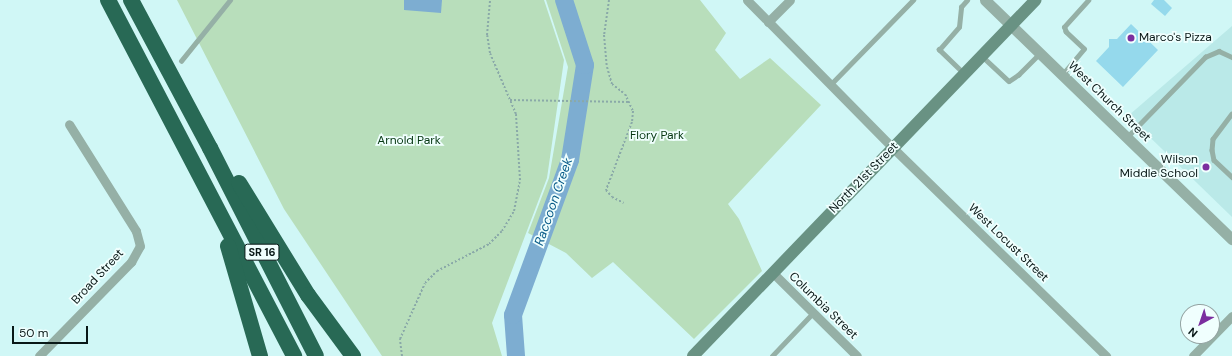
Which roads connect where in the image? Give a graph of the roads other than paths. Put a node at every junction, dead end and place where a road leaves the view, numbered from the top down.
1 (108, 0) edge
2 (131, 0) edge
3 (230, 0) edge
4 (746, 0) edge
5 (790, 0) edge
6 (913, 0) edge
7 (967, 0) edge
8 (1035, 0) edge
9 (1088, 0) edge
10 (989, 1) edge
11 (768, 22) junction
12 (1011, 26) junction
13 (1040, 53) junction
14 (982, 56) junction
15 (1232, 57) edge
16 (181, 61) dead end
17 (964, 74) junction
18 (1062, 74) junction
19 (830, 85) junction
20 (1232, 114) edge
21 (69, 124) dead end
22 (1127, 138) junction
23 (210, 148) junction
24 (893, 148) junction
25 (1232, 177) edge
26 (203, 184) junction
27 (1232, 239) edge
28 (773, 273) junction
29 (812, 314) junction
30 (1232, 316) edge
31 (39, 356) edge
32 (260, 356) edge
33 (294, 356) edge
34 (316, 356) edge
35 (353, 356) edge
36 (693, 356) edge
37 (772, 356) edge
38 (857, 356) edge
39 (1106, 356) edge
40 (1193, 356) edge

1 - 26 highway, SR 16
2 - 23 highway, SR 16
3 - 16 lane
4 - 11 street, West Locust Street
5 - 11 street
6 - 19 lane
7 - 17 lane
8 - 12 main road, North 21st Street
9 - 18 lane
10 - 12 street, West Church Street
11 - 19 street, West Locust Street
12 - 13 street, West Church Street
12 - 14 main road, North 21st Street
13 - 14 lane
13 - 18 street, West Church Street
14 - 17 main road, North 21st Street
15 - 22 lane
17 - 24 main road, North 21st Street
18 - 22 street, West Church Street
19 - 24 street, West Locust Street
20 - 25 lane
21 - 31 street, Broad Street
22 - 27 street, West Church Street
23 - 34 highway, SR 16
23 - 35 highway
24 - 28 main road, North 21st Street
24 - 39 street, West Locust Street
26 - 32 highway
26 - 33 highway, SR 16
28 - 29 street, Columbia Street
28 - 36 main road, North 21st Street
29 - 37 lane
29 - 38 street, Columbia Street
30 - 40 street

